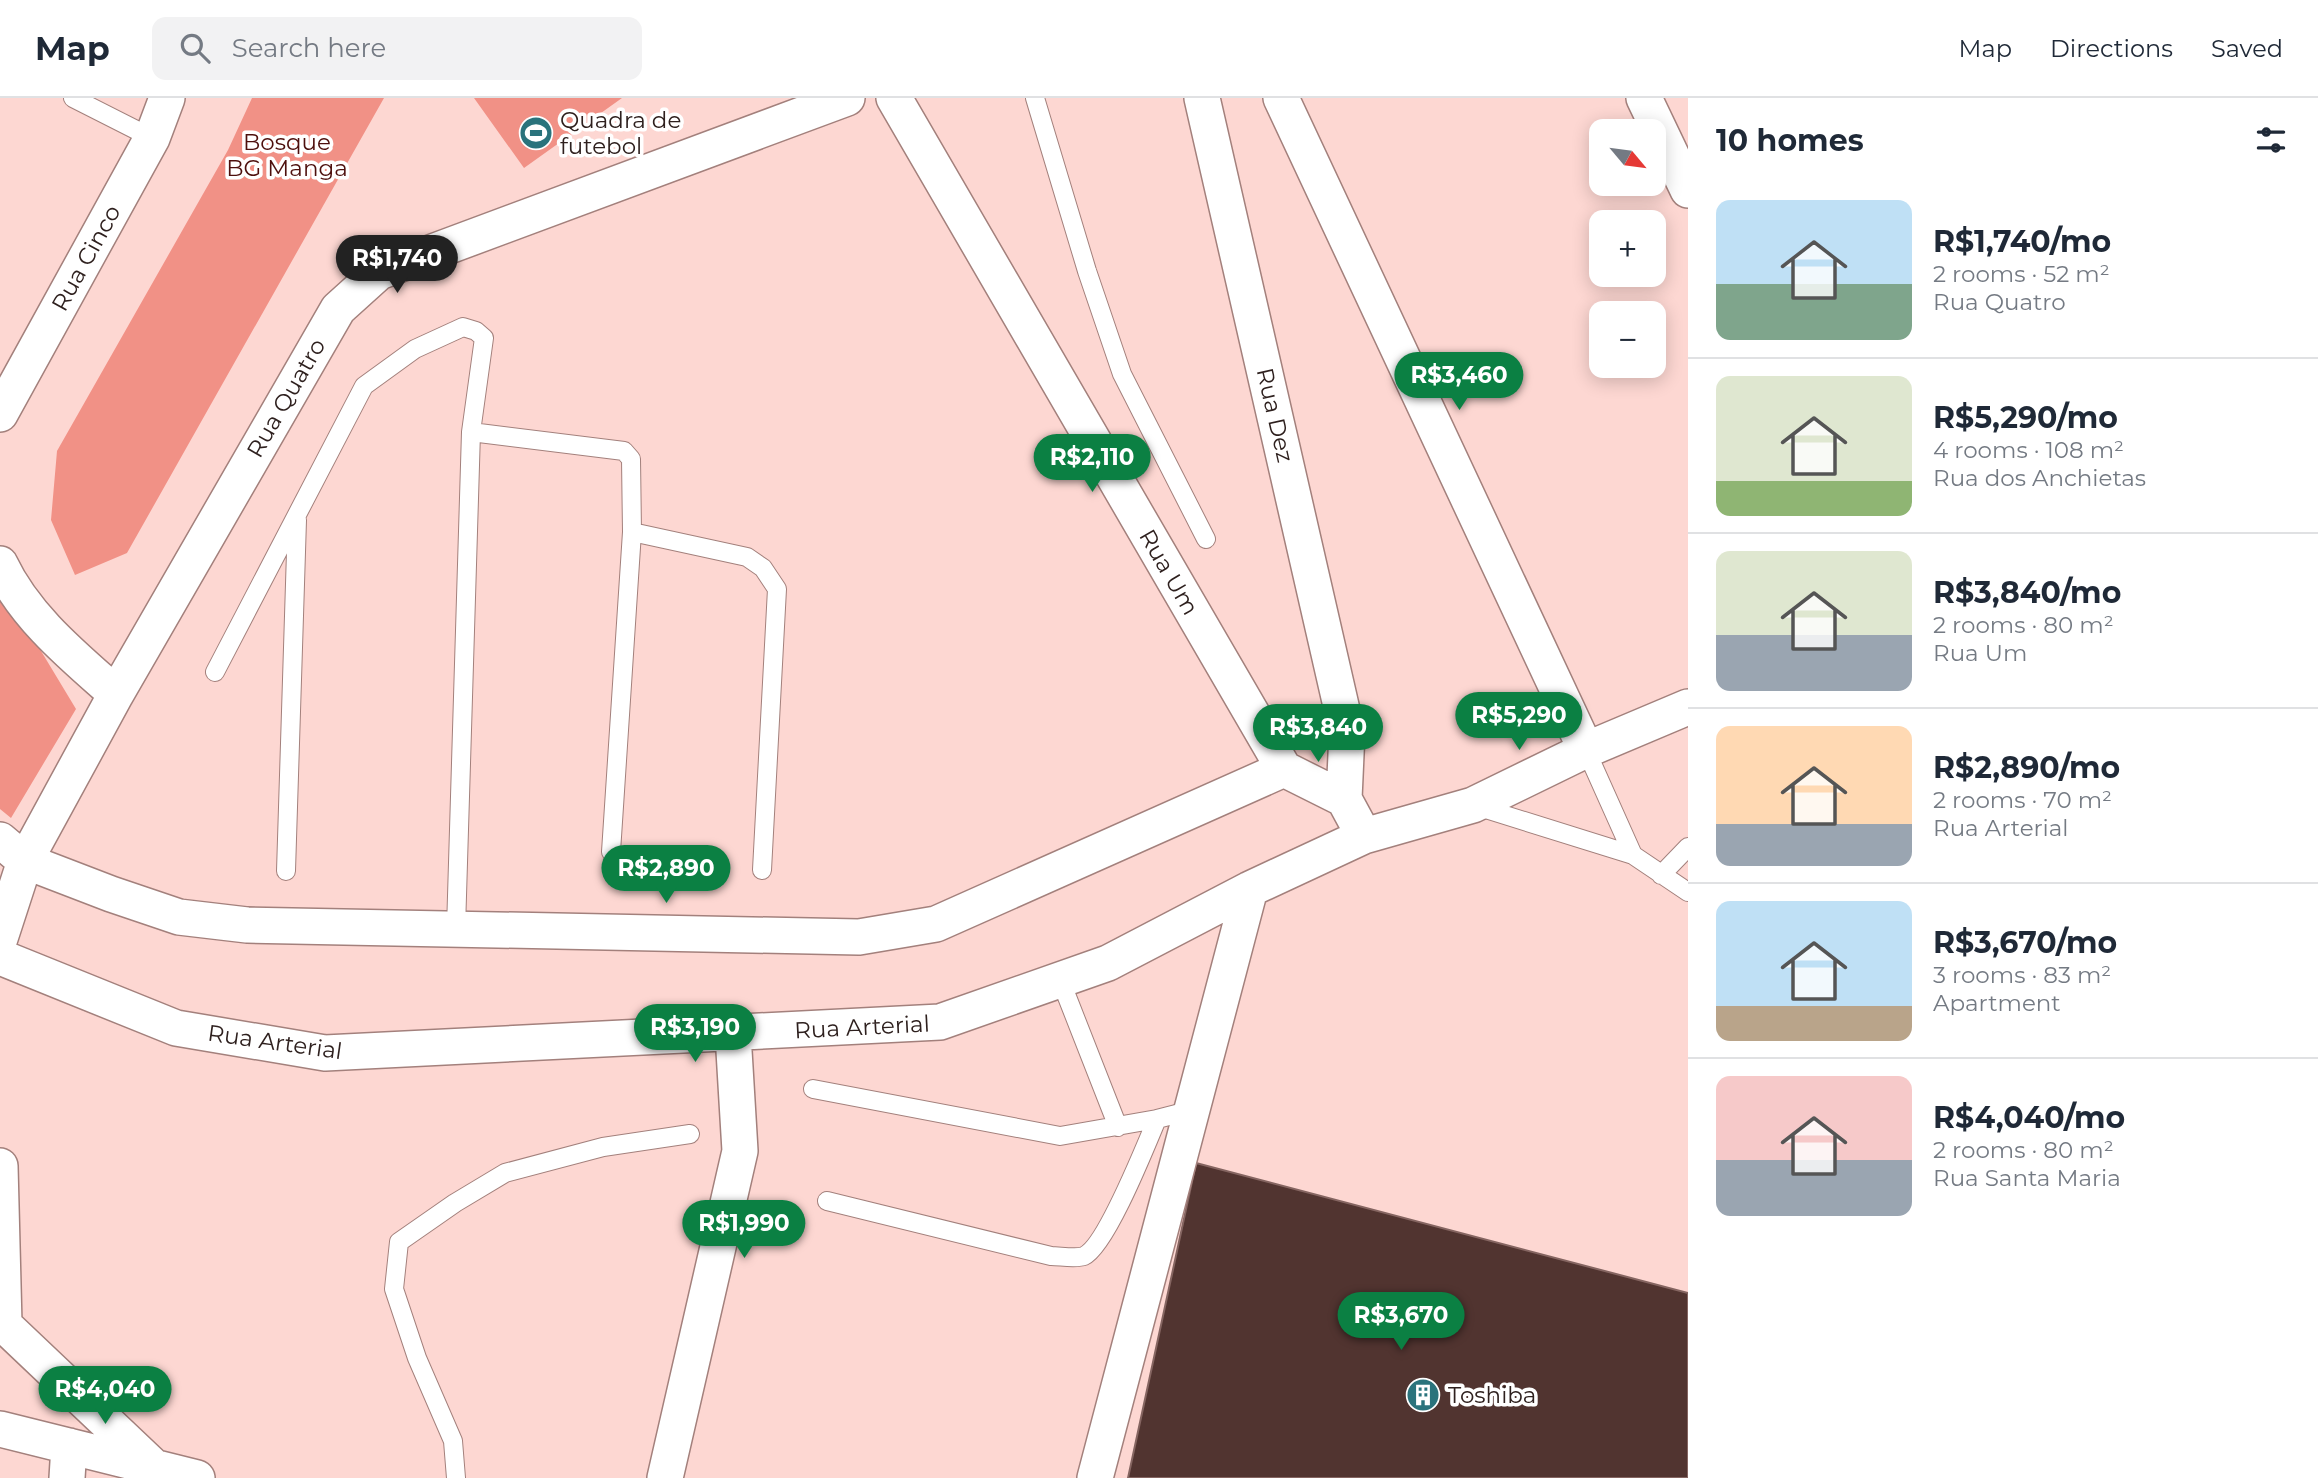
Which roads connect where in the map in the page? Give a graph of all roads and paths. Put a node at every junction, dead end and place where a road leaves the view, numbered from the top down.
1 (73, 98) edge
2 (167, 98) edge
3 (847, 98) edge
4 (894, 98) edge
5 (1035, 98) edge
6 (1202, 98) edge
7 (1281, 98) edge
8 (1644, 98) edge
9 (152, 138) junction
10 (1688, 190) edge
11 (0, 414) edge
12 (471, 432) junction
13 (298, 513) junction
14 (632, 532) junction
15 (1206, 539) dead end
16 (0, 564) edge
17 (215, 672) dead end
18 (116, 694) junction
19 (1688, 707) edge
20 (1586, 750) junction
21 (1284, 769) junction
22 (1344, 799) junction
23 (1473, 805) junction
24 (1364, 836) junction
25 (1688, 847) edge
26 (12, 850) edge
27 (611, 852) dead end
28 (1633, 856) junction
29 (762, 870) dead end
30 (286, 871) dead end
31 (1661, 875) junction
32 (1250, 888) junction
33 (1688, 892) edge
34 (456, 929) junction
35 (0, 938) edge
36 (0, 957) edge
37 (1060, 979) junction
38 (733, 1034) junction
39 (813, 1089) dead end
40 (1192, 1110) junction
41 (1157, 1119) junction
42 (1118, 1127) junction
43 (690, 1134) dead end
44 (0, 1166) edge
45 (827, 1201) dead end
46 (2, 1322) edge
47 (0, 1429) edge
48 (68, 1462) edge
49 (155, 1468) junction
50 (197, 1478) edge
51 (456, 1478) edge
52 (665, 1478) edge
53 (1095, 1478) edge

1 - 9 lane
2 - 9 street, Rua Cinco
3 - 18 street, Rua Quatro
4 - 21 street, Rua Um
5 - 15 lane
6 - 22 street, Rua Dez
7 - 20 street
8 - 10 street
9 - 11 street, Rua Cinco
12 - 13 lane
12 - 14 lane
12 - 34 lane
13 - 17 lane
13 - 30 lane
14 - 27 lane
14 - 29 lane
16 - 18 street
18 - 26 street, Rua Quatro
19 - 20 street, Rua Arterial
20 - 23 street, Rua Arterial
20 - 28 lane
21 - 22 street
21 - 34 street
22 - 24 street
23 - 24 street, Rua Arterial
23 - 28 lane
24 - 32 street, Rua Arterial
25 - 31 lane
26 - 34 street
26 - 35 street, Rua Quatro
28 - 31 lane
31 - 33 lane
32 - 37 street, Rua Arterial
32 - 40 street
36 - 38 street, Rua Arterial
37 - 38 street, Rua Arterial
37 - 42 lane
38 - 52 street
39 - 42 lane
40 - 41 lane
40 - 53 street
41 - 42 lane
41 - 45 lane
43 - 51 lane
44 - 46 street
46 - 49 street
47 - 48 street
48 - 49 street
49 - 50 street

